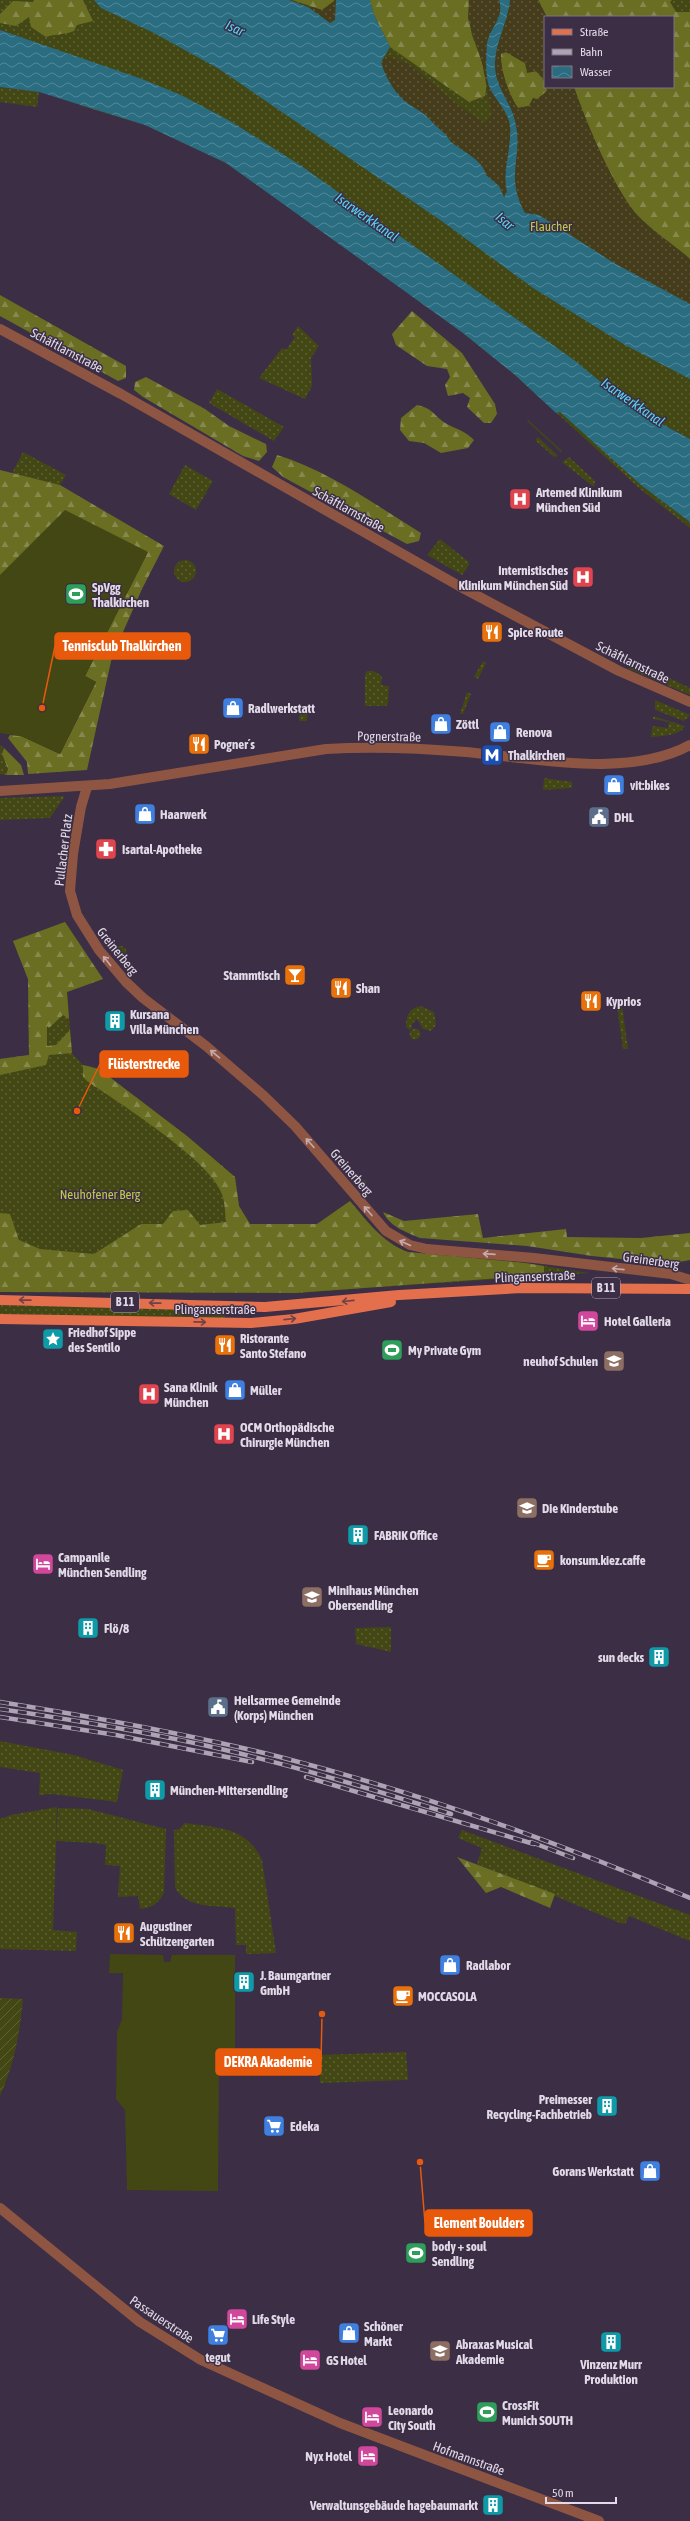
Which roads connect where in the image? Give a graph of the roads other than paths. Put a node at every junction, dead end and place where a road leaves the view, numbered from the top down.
1 (0, 329) edge
2 (690, 702) edge
3 (690, 745) edge
4 (87, 787) junction
5 (0, 791) edge
6 (77, 915) joint
7 (690, 1280) edge
8 (690, 1289) edge
9 (428, 1295) junction
10 (0, 1300) edge
11 (0, 1319) edge
12 (0, 2208) edge
13 (330, 2419) joint
14 (599, 2521) edge

1 - 2 street, Schäftlarnstraße
3 - 4 street, Pognerstraße
4 - 5 street, Pognerstraße
4 - 6 street, Pullacher Platz
7 -> 6 street, Greinerberg
8 - 9 main road, Plinganserstraße / B 11
9 -> 10 main road, Plinganserstraße / B 11
11 -> 9 main road, Plinganserstraße / B 11
12 - 13 street, Passauerstraße
13 - 14 street, Hofmannstraße

